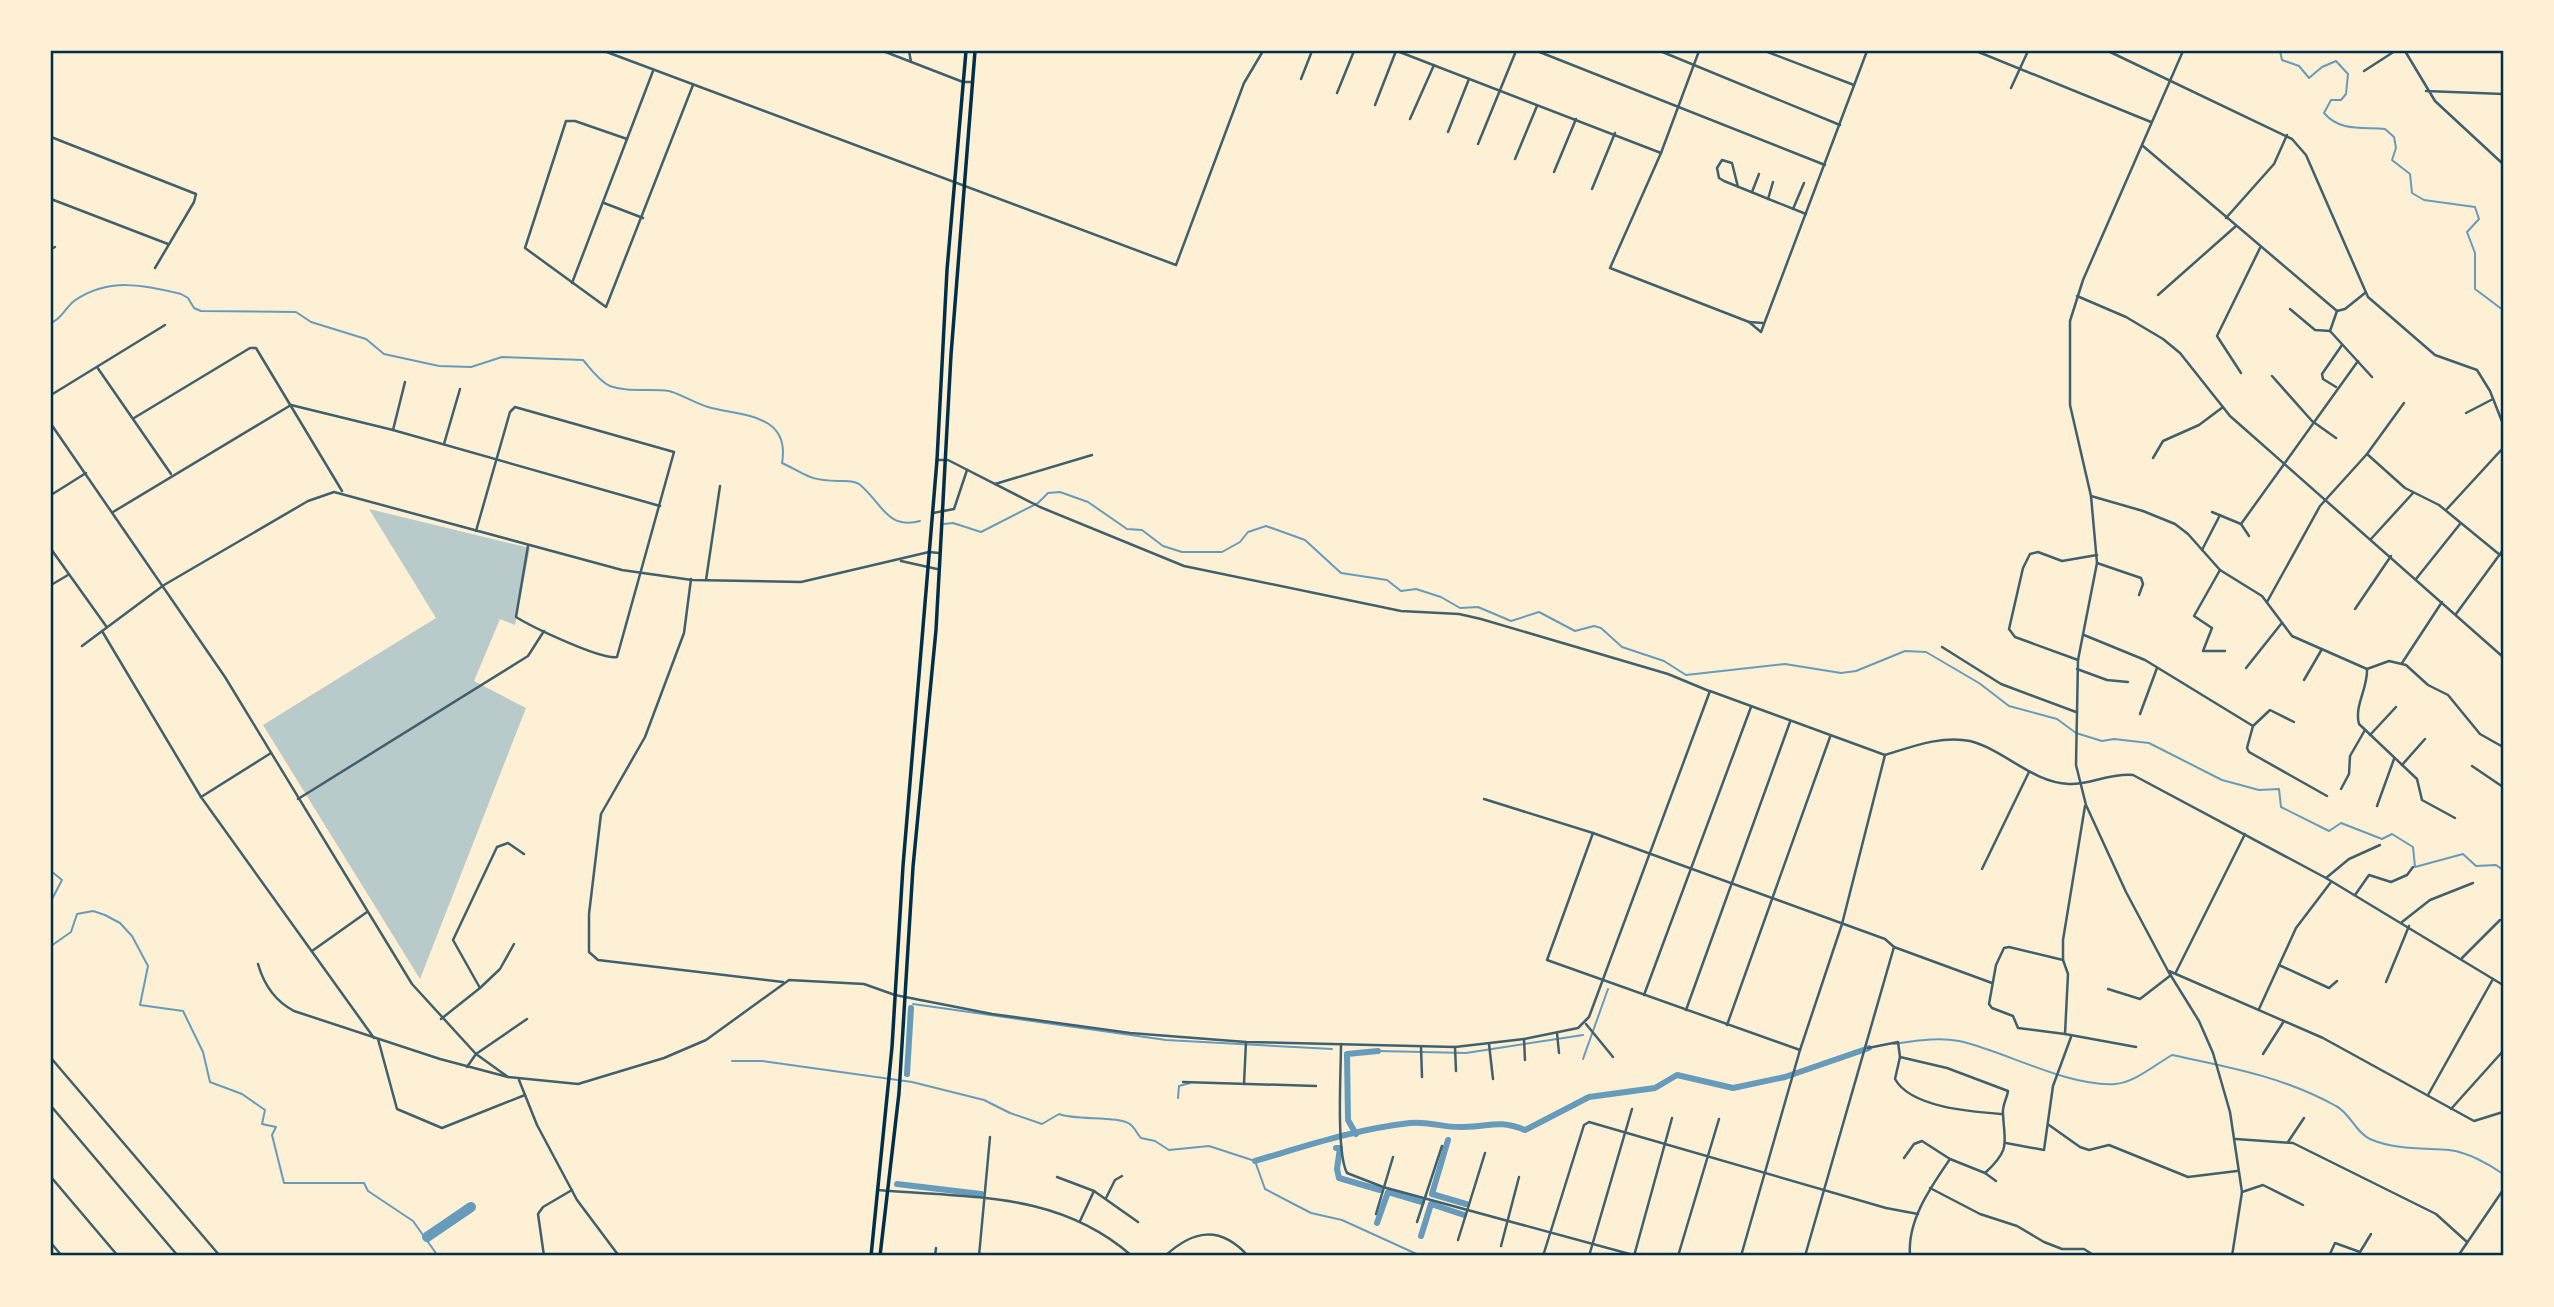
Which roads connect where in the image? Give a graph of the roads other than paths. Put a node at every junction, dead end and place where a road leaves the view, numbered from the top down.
1 (604, 51) edge
2 (883, 51) edge
3 (909, 51) edge
4 (966, 51) edge
5 (975, 51) edge
6 (1263, 51) edge
7 (1312, 51) edge
8 (1354, 51) edge
9 (1397, 51) edge
10 (1516, 51) edge
11 (1536, 51) edge
12 (1660, 51) edge
13 (1699, 51) edge
14 (1765, 51) edge
15 (1867, 51) edge
16 (1976, 51) edge
17 (2028, 51) edge
18 (2108, 51) edge
19 (2183, 51) edge
20 (2395, 51) edge
21 (2404, 51) edge
22 (614, 53) edge
23 (911, 62) junction
24 (1434, 65) junction
25 (1693, 65) junction
26 (2020, 69) junction
27 (653, 71) junction
28 (2364, 71) dead end
29 (1301, 79) dead end
30 (1469, 79) junction
31 (2171, 80) junction
32 (964, 82) junction
33 (973, 82) junction
34 (693, 85) junction
35 (1855, 85) junction
36 (2011, 88) dead end
37 (2427, 91) junction
38 (1500, 92) junction
39 (1337, 93) dead end
40 (2503, 94) edge
41 (1375, 105) dead end
42 (1537, 106) junction
43 (1679, 109) junction
44 (1410, 119) dead end
45 (1576, 119) junction
46 (2153, 122) junction
47 (1840, 125) junction
48 (1448, 132) dead end
49 (1615, 133) junction
50 (2287, 135) junction
51 (51, 136) edge
52 (627, 139) junction
53 (1478, 144) dead end
54 (2143, 146) junction
55 (1661, 153) junction
56 (1515, 159) dead end
57 (2503, 164) edge
58 (1825, 165) junction
59 (1554, 172) dead end
60 (1759, 174) dead end
61 (1773, 182) dead end
62 (1804, 183) dead end
63 (954, 184) junction
64 (963, 187) junction
65 (1738, 187) junction
66 (1592, 189) dead end
67 (1752, 192) junction
68 (51, 199) edge
69 (1768, 199) junction
70 (604, 203) junction
71 (1793, 209) junction
72 (1806, 214) junction
73 (2226, 218) junction
74 (643, 219) junction
75 (2236, 226) junction
76 (169, 244) junction
77 (55, 247) dead end
78 (2260, 248) junction
79 (51, 249) edge
80 (155, 268) dead end
81 (571, 283) junction
82 (2365, 293) junction
83 (2158, 295) dead end
84 (2077, 296) junction
85 (2290, 309) dead end
86 (2337, 311) junction
87 (1748, 322) junction
88 (1764, 323) junction
89 (164, 325) dead end
90 (2330, 331) junction
91 (2342, 345) junction
92 (2358, 361) junction
93 (97, 367) junction
94 (2241, 373) dead end
95 (2272, 376) dead end
96 (2372, 377) dead end
97 (405, 383) dead end
98 (2337, 388) junction
99 (460, 389) dead end
100 (51, 395) edge
101 (2493, 399) junction
102 (2404, 403) dead end
103 (291, 405) junction
104 (2223, 407) junction
105 (2466, 412) dead end
106 (134, 418) junction
107 (2312, 421) junction
108 (51, 424) edge
109 (2503, 424) edge
110 (393, 430) junction
111 (2336, 438) dead end
112 (444, 444) junction
113 (2503, 448) edge
114 (2367, 454) junction
115 (1092, 455) dead end
116 (2153, 458) dead end
117 (497, 460) junction
118 (937, 460) junction
119 (948, 460) junction
120 (2283, 462) junction
121 (967, 470) junction
122 (86, 473) junction
123 (171, 475) junction
124 (995, 484) junction
125 (720, 486) dead end
126 (342, 492) junction
127 (2413, 493) junction
128 (51, 495) edge
129 (2091, 496) junction
130 (2326, 498) junction
131 (660, 506) junction
132 (2446, 510) junction
133 (113, 512) junction
134 (2212, 512) dead end
135 (944, 513) junction
136 (2220, 515) junction
137 (933, 516) junction
138 (2461, 523) junction
139 (2241, 524) junction
140 (476, 531) junction
141 (2249, 536) dead end
142 (2371, 539) junction
143 (528, 545) junction
144 (51, 549) edge
145 (2202, 550) junction
146 (2503, 550) edge
147 (929, 552) junction
148 (939, 553) junction
149 (2097, 555) junction
150 (2500, 555) junction
151 (2391, 556) junction
152 (901, 561) junction
153 (2097, 563) junction
154 (927, 568) junction
155 (937, 569) junction
156 (2220, 570) junction
157 (641, 574) junction
158 (68, 575) junction
159 (691, 579) junction
160 (2416, 579) junction
161 (706, 580) junction
162 (51, 585) edge
163 (164, 585) junction
164 (2139, 595) dead end
165 (2267, 602) junction
166 (2442, 602) junction
167 (2355, 609) dead end
168 (2456, 614) junction
169 (2281, 624) junction
170 (107, 627) junction
171 (102, 631) junction
172 (544, 631) junction
173 (2084, 635) junction
174 (82, 646) dead end
175 (1942, 647) dead end
176 (2322, 649) junction
177 (2225, 651) dead end
178 (2503, 657) edge
179 (2078, 660) junction
180 (2402, 663) junction
181 (2246, 667) dead end
182 (2157, 668) junction
183 (2077, 669) junction
184 (2367, 669) junction
185 (2304, 680) dead end
186 (2128, 682) dead end
187 (1710, 691) junction
188 (1751, 707) junction
189 (2396, 707) dead end
190 (2076, 712) junction
191 (2140, 715) dead end
192 (1790, 722) junction
193 (2294, 722) dead end
194 (2253, 726) junction
195 (2365, 730) junction
196 (2370, 735) junction
197 (1830, 737) junction
198 (2425, 739) dead end
199 (2503, 747) edge
200 (271, 753) junction
201 (1885, 755) junction
202 (2394, 759) junction
203 (912, 761) junction
204 (922, 762) junction
205 (2402, 765) junction
206 (2472, 766) dead end
207 (2029, 772) junction
208 (2079, 783) junction
209 (2503, 787) edge
210 (2341, 789) dead end
211 (2327, 796) dead end
212 (201, 797) junction
213 (298, 799) junction
214 (1484, 799) dead end
215 (2086, 804) junction
216 (2377, 806) dead end
217 (2455, 818) dead end
218 (1593, 833) junction
219 (2245, 834) junction
220 (2380, 845) dead end
221 (524, 854) dead end
222 (1650, 854) junction
223 (2413, 867) dead end
224 (1690, 869) junction
225 (1982, 869) dead end
226 (2326, 878) junction
227 (2331, 882) junction
228 (1733, 883) junction
229 (2473, 883) dead end
230 (2355, 895) junction
231 (1772, 898) junction
232 (367, 912) junction
233 (2500, 920) dead end
234 (2402, 922) junction
235 (1842, 924) junction
236 (2409, 926) junction
237 (514, 944) dead end
238 (1894, 947) junction
239 (312, 951) junction
240 (2462, 958) junction
241 (2063, 960) junction
242 (258, 964) dead end
243 (2279, 965) junction
244 (2173, 974) junction
245 (1602, 979) junction
246 (2493, 979) junction
247 (2337, 981) dead end
248 (783, 982) junction
249 (2386, 982) dead end
250 (1992, 983) junction
251 (2503, 985) edge
252 (480, 988) junction
253 (2108, 989) dead end
254 (895, 995) junction
255 (1644, 995) junction
256 (905, 997) junction
257 (2259, 1009) junction
258 (1686, 1010) junction
259 (442, 1018) junction
260 (527, 1019) dead end
261 (2284, 1021) junction
262 (1586, 1024) junction
263 (1727, 1025) junction
264 (1557, 1033) junction
265 (2065, 1034) junction
266 (2071, 1035) junction
267 (376, 1039) junction
268 (1524, 1039) junction
269 (1246, 1042) junction
270 (1341, 1044) junction
271 (1489, 1044) junction
272 (1421, 1047) junction
273 (1455, 1047) junction
274 (2136, 1048) dead end
275 (1867, 1049) junction
276 (1800, 1051) junction
277 (2503, 1051) edge
278 (476, 1054) junction
279 (1559, 1054) dead end
280 (2263, 1054) dead end
281 (1613, 1057) dead end
282 (1900, 1057) junction
283 (51, 1058) edge
284 (1525, 1060) dead end
285 (467, 1067) junction
286 (1456, 1071) dead end
287 (508, 1077) junction
288 (1422, 1077) dead end
289 (1493, 1079) dead end
290 (519, 1080) junction
291 (1183, 1082) dead end
292 (1244, 1084) junction
293 (1316, 1086) dead end
294 (525, 1095) junction
295 (2427, 1096) junction
296 (886, 1105) junction
297 (51, 1106) edge
298 (897, 1107) junction
299 (1632, 1109) dead end
300 (2451, 1109) junction
301 (2503, 1112) edge
302 (2003, 1114) junction
303 (1672, 1118) dead end
304 (2304, 1118) dead end
305 (1718, 1119) dead end
306 (2049, 1125) junction
307 (1624, 1132) junction
308 (990, 1137) dead end
309 (2234, 1139) junction
310 (2288, 1142) junction
311 (1665, 1143) junction
312 (2006, 1143) junction
313 (1442, 1146) dead end
314 (1485, 1153) dead end
315 (1707, 1154) junction
316 (1394, 1157) dead end
317 (1904, 1158) dead end
318 (1950, 1159) junction
319 (1765, 1171) junction
320 (2238, 1171) junction
321 (1985, 1173) junction
322 (1122, 1176) dead end
323 (51, 1177) edge
324 (1057, 1177) dead end
325 (1519, 1177) dead end
326 (1996, 1181) dead end
327 (1383, 1187) junction
328 (1825, 1188) junction
329 (1930, 1188) junction
330 (572, 1190) junction
331 (878, 1190) junction
332 (886, 1190) junction
333 (1094, 1191) junction
334 (2503, 1191) edge
335 (2242, 1192) junction
336 (1107, 1198) junction
337 (1426, 1198) junction
338 (985, 1199) junction
339 (2303, 1205) dead end
340 (1467, 1210) junction
341 (1376, 1214) dead end
342 (1918, 1214) junction
343 (1507, 1220) junction
344 (1080, 1221) junction
345 (1138, 1222) dead end
346 (1417, 1223) dead end
347 (1550, 1232) junction
348 (2371, 1234) dead end
349 (1458, 1240) dead end
350 (51, 1242) edge
351 (2467, 1242) junction
352 (1593, 1243) junction
353 (1501, 1246) dead end
354 (936, 1248) dead end
355 (62, 1256) edge
356 (118, 1256) edge
357 (178, 1256) edge
358 (220, 1256) edge
359 (544, 1256) edge
360 (619, 1256) edge
361 (872, 1256) edge
362 (880, 1256) edge
363 (935, 1256) edge
364 (979, 1256) edge
365 (1132, 1256) edge
366 (1165, 1256) edge
367 (1248, 1256) edge
368 (1543, 1256) edge
369 (1589, 1256) edge
370 (1635, 1256) edge
371 (1678, 1256) edge
372 (1741, 1256) edge
373 (1805, 1256) edge
374 (1910, 1256) edge
375 (2095, 1256) edge
376 (2232, 1256) edge
377 (2329, 1256) edge
378 (2458, 1256) edge

1 - 22 street
2 - 23 street
3 - 23 street
4 - 32 main road
5 - 33 main road
6 - 64 street
7 - 29 street
8 - 39 street
9 - 24 street
9 - 41 street
10 - 38 street
11 - 43 street
12 - 25 street
13 - 25 street
14 - 35 street
15 - 35 street
16 - 26 street
17 - 26 street
18 - 31 street
19 - 31 street
20 - 28 street
21 - 37 street
22 - 27 street
23 - 32 street
24 - 30 street
24 - 44 street
25 - 43 street
25 - 47 street
26 - 36 street
26 - 46 street
27 - 34 street
27 - 52 street
30 - 38 street
30 - 48 street
31 - 46 street
31 - 50 street
32 - 33 street
32 - 63 main road
33 - 64 main road
34 - 63 street
34 - 74 street
35 - 47 street
37 - 40 street
37 - 57 street
38 - 42 street
38 - 53 street
42 - 45 street
42 - 56 street
43 - 55 street
43 - 58 street
45 - 49 street
45 - 59 street
46 - 54 street
47 - 58 street
49 - 55 street
49 - 66 street
50 - 73 street
50 - 82 street
51 - 76 street
52 - 70 street
52 - 81 street
54 - 73 street
54 - 84 street
55 - 87 street
58 - 72 street
60 - 67 street
61 - 69 street
62 - 71 street
63 - 64 street
63 - 118 main road
64 - 119 main road
65 - 65 street
65 - 67 street
67 - 69 street
68 - 76 street
69 - 71 street
70 - 74 street
70 - 81 street
71 - 72 street
72 - 88 street
73 - 75 street
74 - 81 street
75 - 78 street
75 - 83 street
76 - 80 street
77 - 79 street
78 - 86 street
78 - 94 street
82 - 86 street
82 - 101 street
84 - 104 street
84 - 129 street
85 - 90 street
86 - 90 street
87 - 88 street
87 - 88 street
89 - 93 street
90 - 91 street
91 - 92 street
91 - 98 street
92 - 96 street
92 - 98 street
93 - 100 street
93 - 106 street
95 - 107 street
97 - 110 street
98 - 107 street
99 - 112 street
101 - 105 street
101 - 109 street
102 - 114 street
103 - 106 street
103 - 110 street
103 - 123 street
103 - 126 street
104 - 116 street
104 - 120 street
106 - 123 street
107 - 111 street
107 - 120 street
108 - 122 street
110 - 112 street
112 - 117 street
113 - 132 street
114 - 127 street
114 - 130 street
115 - 124 street
117 - 131 street
117 - 131 street
117 - 140 street
118 - 119 street
118 - 137 main road
119 - 121 street
119 - 135 main road
120 - 130 street
120 - 139 street
121 - 124 street
121 - 135 street
122 - 128 street
122 - 133 street
123 - 133 street
124 - 187 street
125 - 161 street
126 - 140 street
126 - 163 street
127 - 132 street
127 - 142 street
129 - 145 street
129 - 149 street
130 - 142 street
130 - 165 street
131 - 157 street
132 - 138 street
133 - 163 street
134 - 136 street
135 - 137 street
135 - 148 main road
136 - 139 street
136 - 145 street
137 - 147 main road
138 - 150 street
138 - 160 street
139 - 141 street
140 - 143 street
142 - 151 street
143 - 157 street
143 - 172 street
144 - 158 street
145 - 156 street
146 - 150 street
147 - 148 street
147 - 152 street
147 - 154 main road
148 - 155 main road
149 - 153 street
149 - 179 street
150 - 168 street
151 - 160 street
151 - 167 street
152 - 154 street
152 - 161 street
153 - 164 street
153 - 173 street
154 - 155 street
154 - 203 main road
155 - 204 main road
156 - 165 street
156 - 177 street
157 - 159 street
157 - 172 street
158 - 162 street
158 - 170 street
159 - 161 street
159 - 248 street
160 - 166 street
163 - 170 street
163 - 200 street
165 - 169 street
166 - 168 street
166 - 180 street
168 - 178 street
169 - 176 street
169 - 181 street
170 - 171 street
171 - 174 street
171 - 212 street
172 - 213 street
173 - 179 street
173 - 182 street
175 - 190 street
176 - 184 street
176 - 185 street
179 - 183 street
180 - 184 street
180 - 199 street
182 - 191 street
182 - 194 street
183 - 186 street
183 - 190 street
184 - 195 street
187 - 188 street
187 - 222 street
188 - 192 street
188 - 224 street
189 - 196 street
190 - 208 street
192 - 197 street
192 - 228 street
193 - 194 street
194 - 211 street
195 - 196 street
195 - 210 street
196 - 202 street
197 - 201 street
197 - 231 street
198 - 205 street
200 - 212 street
200 - 213 street
201 - 207 street
201 - 235 street
202 - 205 street
202 - 216 street
203 - 204 main road
203 - 254 main road
204 - 256 main road
205 - 217 street
206 - 209 street
207 - 208 street
207 - 225 street
208 - 215 street
208 - 219 street
212 - 239 street
213 - 232 street
214 - 218 street
215 - 241 street
215 - 244 street
218 - 222 street
218 - 245 street
219 - 226 street
219 - 244 street
220 - 226 street
221 - 252 street
222 - 224 street
222 - 245 street
223 - 230 street
224 - 228 street
224 - 255 street
226 - 227 street
227 - 230 street
227 - 243 street
228 - 231 street
228 - 258 street
229 - 234 street
230 - 234 street
231 - 235 street
231 - 263 street
232 - 239 street
232 - 259 street
233 - 240 street
234 - 236 street
235 - 238 street
235 - 276 street
236 - 240 street
236 - 249 street
237 - 252 street
238 - 250 street
238 - 275 street
239 - 267 street
240 - 246 street
241 - 250 street
241 - 265 street
242 - 267 street
243 - 247 street
243 - 257 street
244 - 253 street
244 - 257 street
244 - 309 street
245 - 255 street
245 - 262 street
246 - 251 street
246 - 295 street
248 - 254 street
248 - 290 street
250 - 265 street
252 - 259 street
254 - 256 street
254 - 296 main road
255 - 258 street
256 - 269 street
256 - 298 main road
257 - 261 street
258 - 263 street
259 - 278 street
260 - 278 street
261 - 280 street
261 - 295 street
262 - 264 street
262 - 281 street
263 - 276 street
264 - 268 street
264 - 279 street
265 - 266 street
266 - 274 street
266 - 306 street
267 - 285 street
267 - 294 street
268 - 271 street
268 - 284 street
269 - 270 street
269 - 292 street
270 - 272 street
270 - 327 street
271 - 273 street
271 - 289 street
272 - 273 street
272 - 288 street
273 - 286 street
275 - 282 street
275 - 328 street
276 - 319 street
277 - 300 street
278 - 285 street
278 - 287 street
282 - 302 street
282 - 302 street
283 - 358 street
285 - 287 street
287 - 290 street
290 - 294 street
291 - 292 street
292 - 293 street
294 - 330 street
295 - 300 street
296 - 298 main road
296 - 331 main road
297 - 357 street
298 - 332 main road
299 - 307 street
300 - 301 street
302 - 312 street
303 - 311 street
304 - 310 street
305 - 315 street
306 - 312 street
306 - 320 street
307 - 311 street
307 - 347 street
307 - 352 street
308 - 338 street
309 - 310 street
309 - 320 street
310 - 351 street
311 - 315 street
311 - 370 street
312 - 321 street
313 - 337 street
314 - 340 street
315 - 319 street
315 - 371 street
316 - 327 street
317 - 318 street
318 - 321 street
318 - 329 street
319 - 328 street
319 - 372 street
320 - 335 street
321 - 326 street
322 - 336 street
323 - 356 street
324 - 333 street
325 - 343 street
327 - 337 street
327 - 341 street
328 - 342 street
328 - 373 street
329 - 342 street
329 - 375 street
330 - 359 street
330 - 360 street
331 - 332 street
331 - 361 main road
332 - 338 street
332 - 362 main road
333 - 336 street
333 - 344 street
334 - 351 street
335 - 339 street
335 - 376 street
336 - 345 street
337 - 340 street
337 - 346 street
338 - 344 street
338 - 364 street
340 - 343 street
340 - 349 street
342 - 374 street
343 - 347 street
343 - 353 street
344 - 365 street
347 - 352 street
347 - 368 street
348 - 377 street
350 - 355 street
351 - 378 street
352 - 369 street
352 - 370 street
354 - 363 street
366 - 367 street

